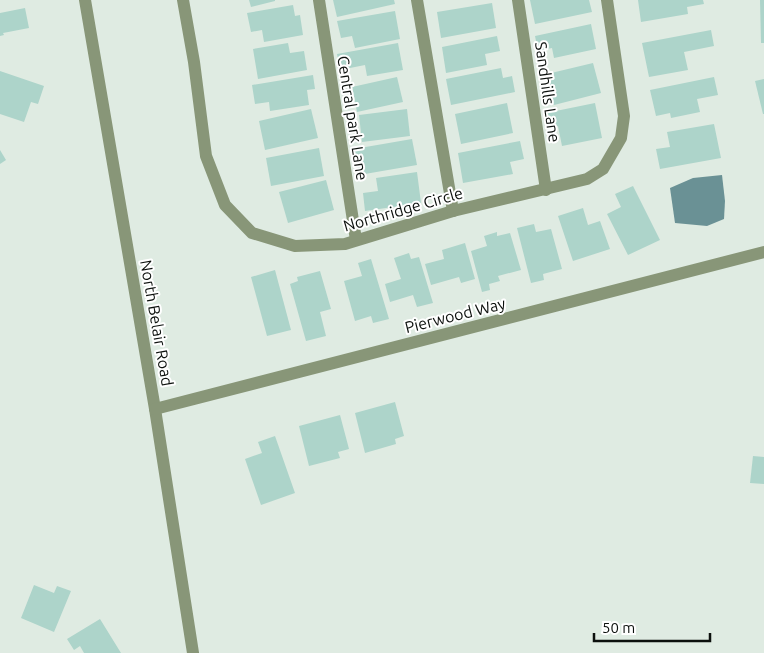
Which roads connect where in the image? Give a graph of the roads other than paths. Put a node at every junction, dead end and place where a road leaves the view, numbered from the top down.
1 (85, 0) edge
2 (183, 0) edge
3 (319, 0) edge
4 (418, 0) edge
5 (518, 0) edge
6 (607, 0) edge
7 (546, 190) junction
8 (453, 211) junction
9 (356, 240) junction
10 (764, 252) edge
11 (155, 409) junction
12 (193, 653) edge

1 - 11 street, North Belair Road
2 - 9 street, Northridge Circle
3 - 9 street, Central park Lane
4 - 8 street
5 - 7 street, Sandhills Lane
6 - 7 street, Northridge Circle
7 - 8 street, Northridge Circle
8 - 9 street, Northridge Circle
10 - 11 street, Pierwood Way
11 - 12 street, North Belair Road

